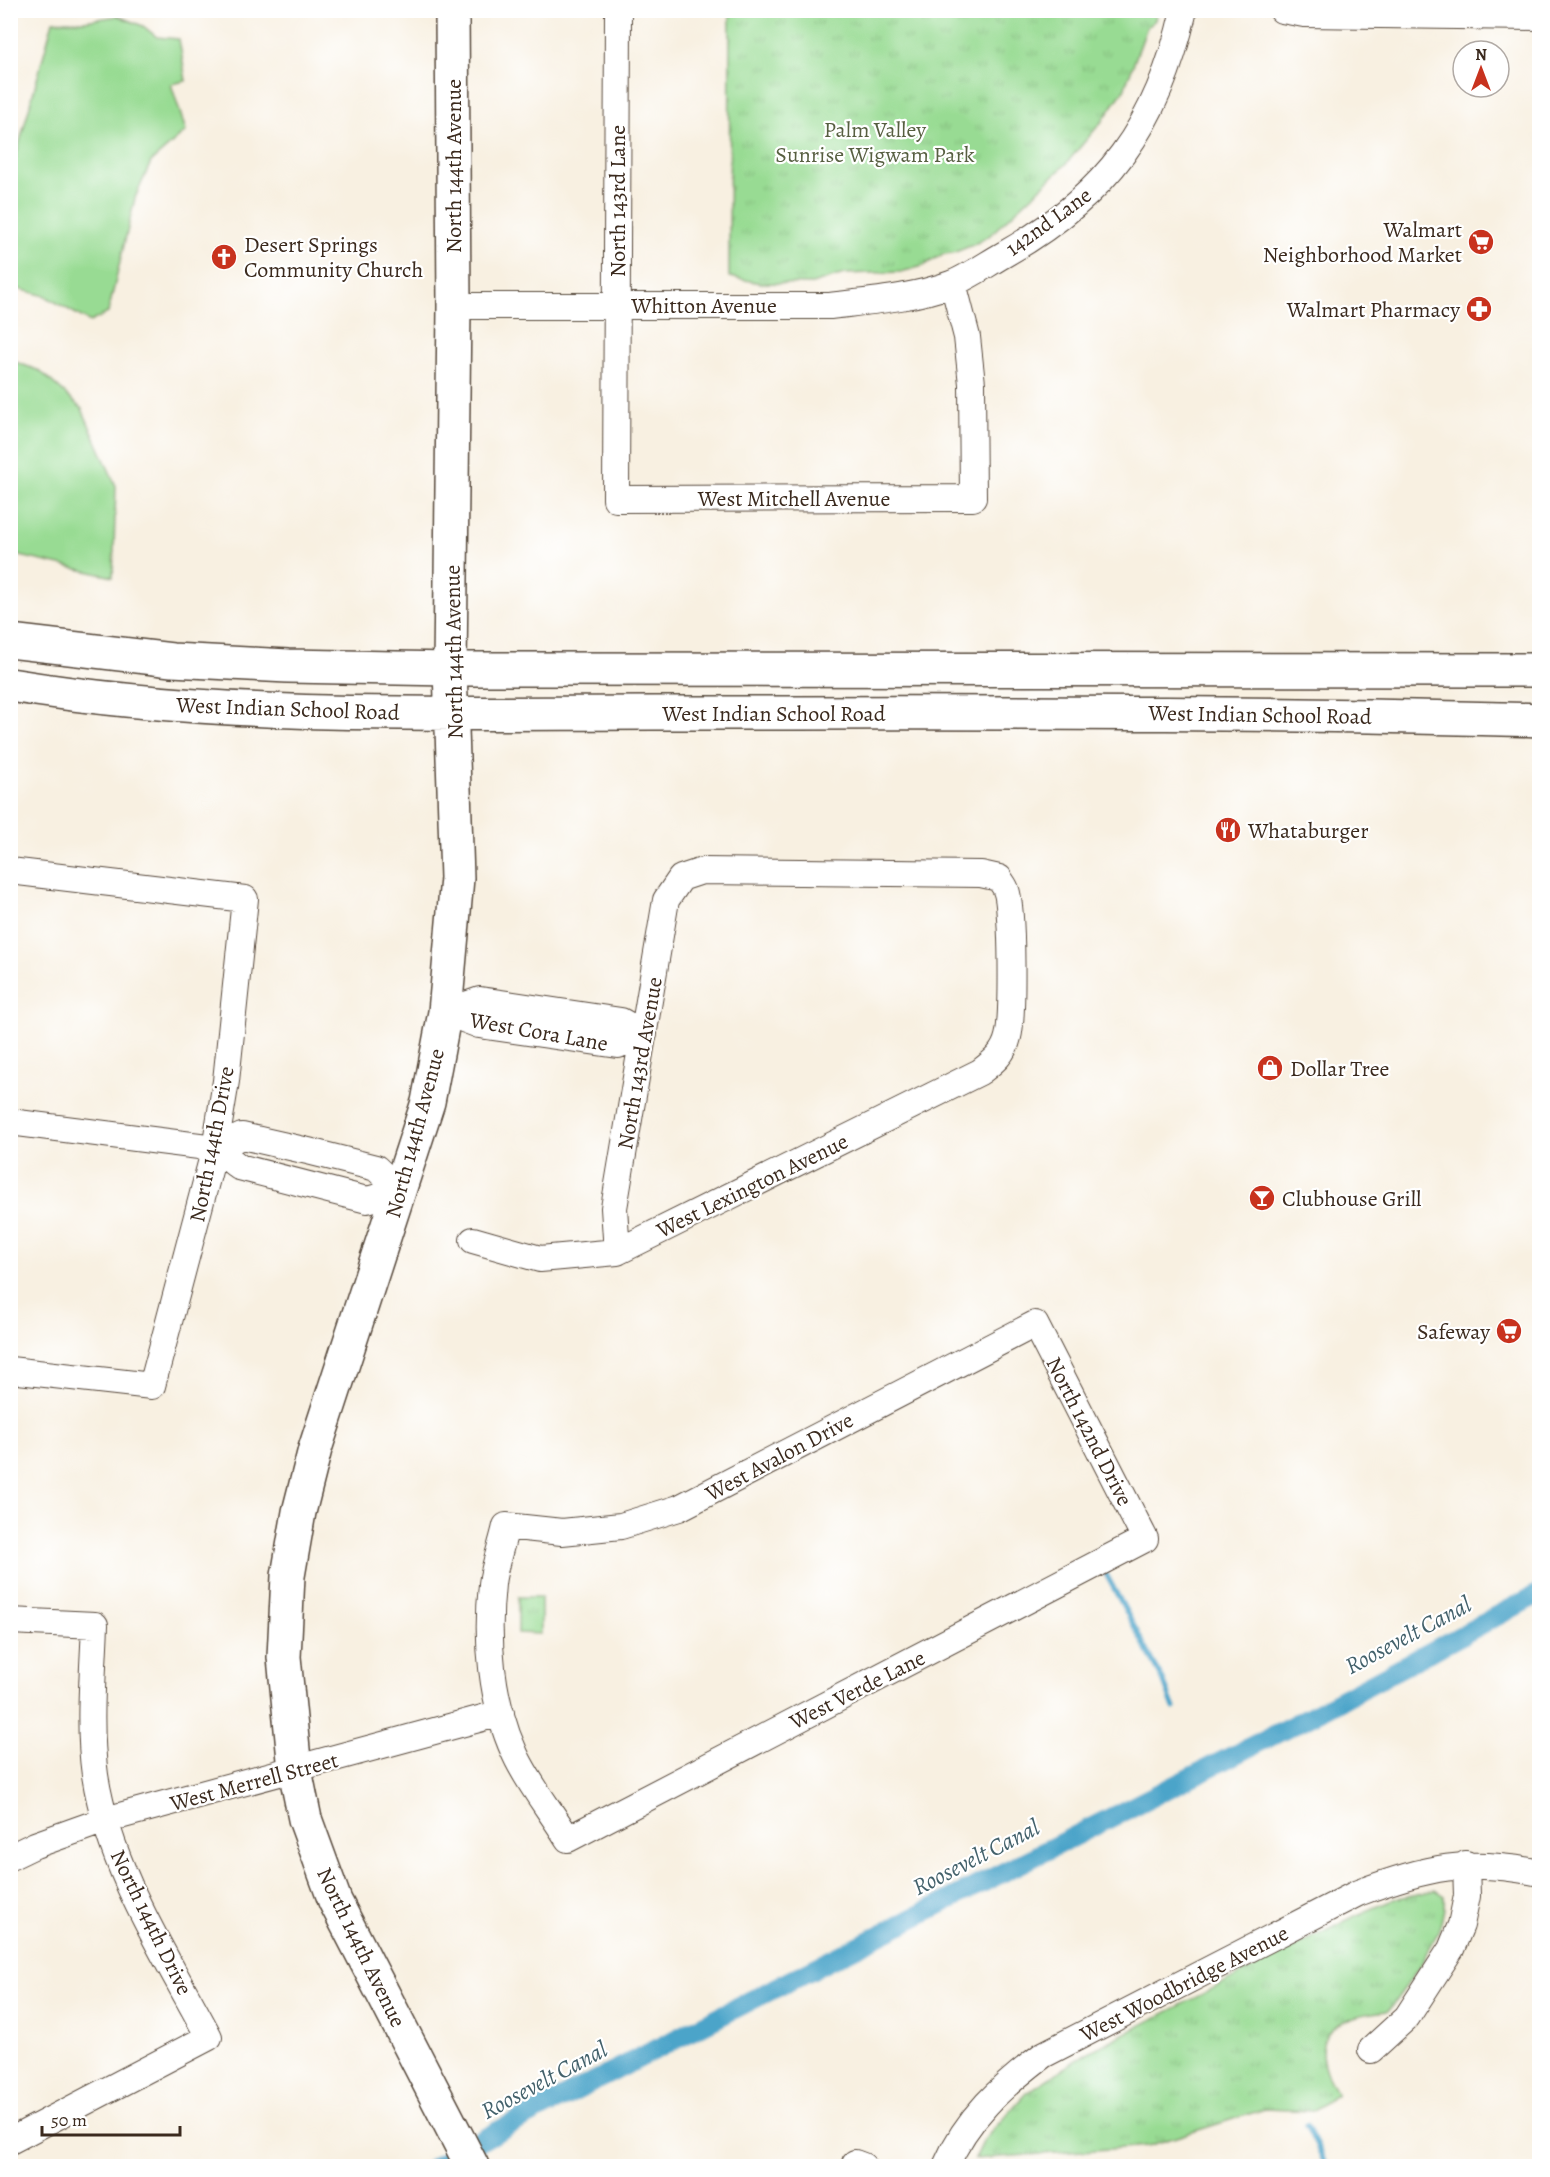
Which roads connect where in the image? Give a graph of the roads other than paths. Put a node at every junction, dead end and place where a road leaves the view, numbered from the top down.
1 (452, 10) edge
2 (618, 10) edge
3 (1184, 10) edge
4 (1282, 10) edge
5 (1539, 17) edge
6 (953, 284) junction
7 (617, 305) junction
8 (454, 306) junction
9 (616, 499) joint
10 (10, 641) edge
11 (450, 669) junction
12 (1384, 670) junction
13 (1539, 670) edge
14 (10, 686) edge
15 (453, 713) junction
16 (1384, 715) junction
17 (1539, 720) edge
18 (10, 871) edge
19 (445, 1012) junction
20 (644, 1034) junction
21 (1008, 1039) joint
22 (10, 1122) edge
23 (215, 1148) junction
24 (399, 1191) junction
25 (472, 1240) dead end
26 (617, 1252) junction
27 (1035, 1324) joint
28 (10, 1370) edge
29 (1145, 1539) joint
30 (10, 1621) edge
31 (501, 1713) junction
32 (295, 1770) junction
33 (105, 1820) junction
34 (10, 1857) edge
35 (1466, 1864) junction
36 (1539, 1873) edge
37 (1371, 2050) dead end
38 (10, 2141) edge
39 (471, 2164) edge
40 (946, 2166) edge

1 - 8 main road, North 144th Avenue
2 - 7 street, North 143rd Lane
3 - 6 street, 142nd Lane
4 - 5 street
6 - 7 street, Whitton Avenue
6 - 9 street, West Mitchell Avenue
7 - 8 street, Whitton Avenue
7 - 9 street, North 143rd Lane
8 - 11 main road, North 144th Avenue
10 - 11 main road, West Indian School Road
11 - 12 main road, West Indian School Road
11 - 15 main road, North 144th Avenue
12 - 13 main road, West Indian School Road
12 - 16 main road
14 - 15 main road, West Indian School Road
15 - 16 main road, West Indian School Road
15 - 19 main road, North 144th Avenue
16 - 17 main road, West Indian School Road
18 - 23 street, North 144th Drive
19 - 20 street, West Cora Lane
19 - 24 main road, North 144th Avenue
20 - 21 street, North 143rd Avenue
20 - 26 street, North 143rd Avenue
21 - 26 street, West Lexington Avenue
22 - 23 street
23 - 24 street
23 - 28 street, North 144th Drive
24 - 32 main road, North 144th Avenue
25 - 26 street, West Lexington Avenue
27 - 29 street, North 142nd Drive
27 - 31 street, West Avalon Drive
29 - 31 street, West Verde Lane
30 - 33 street, North 144th Drive
31 - 32 street, West Merrell Street
32 - 33 street, West Merrell Street
32 - 39 main road, North 144th Avenue
33 - 34 street, West Merrell Street
33 - 38 street, North 144th Drive
35 - 36 street, West Woodbridge Avenue
35 - 37 street
35 - 40 street, West Woodbridge Avenue

